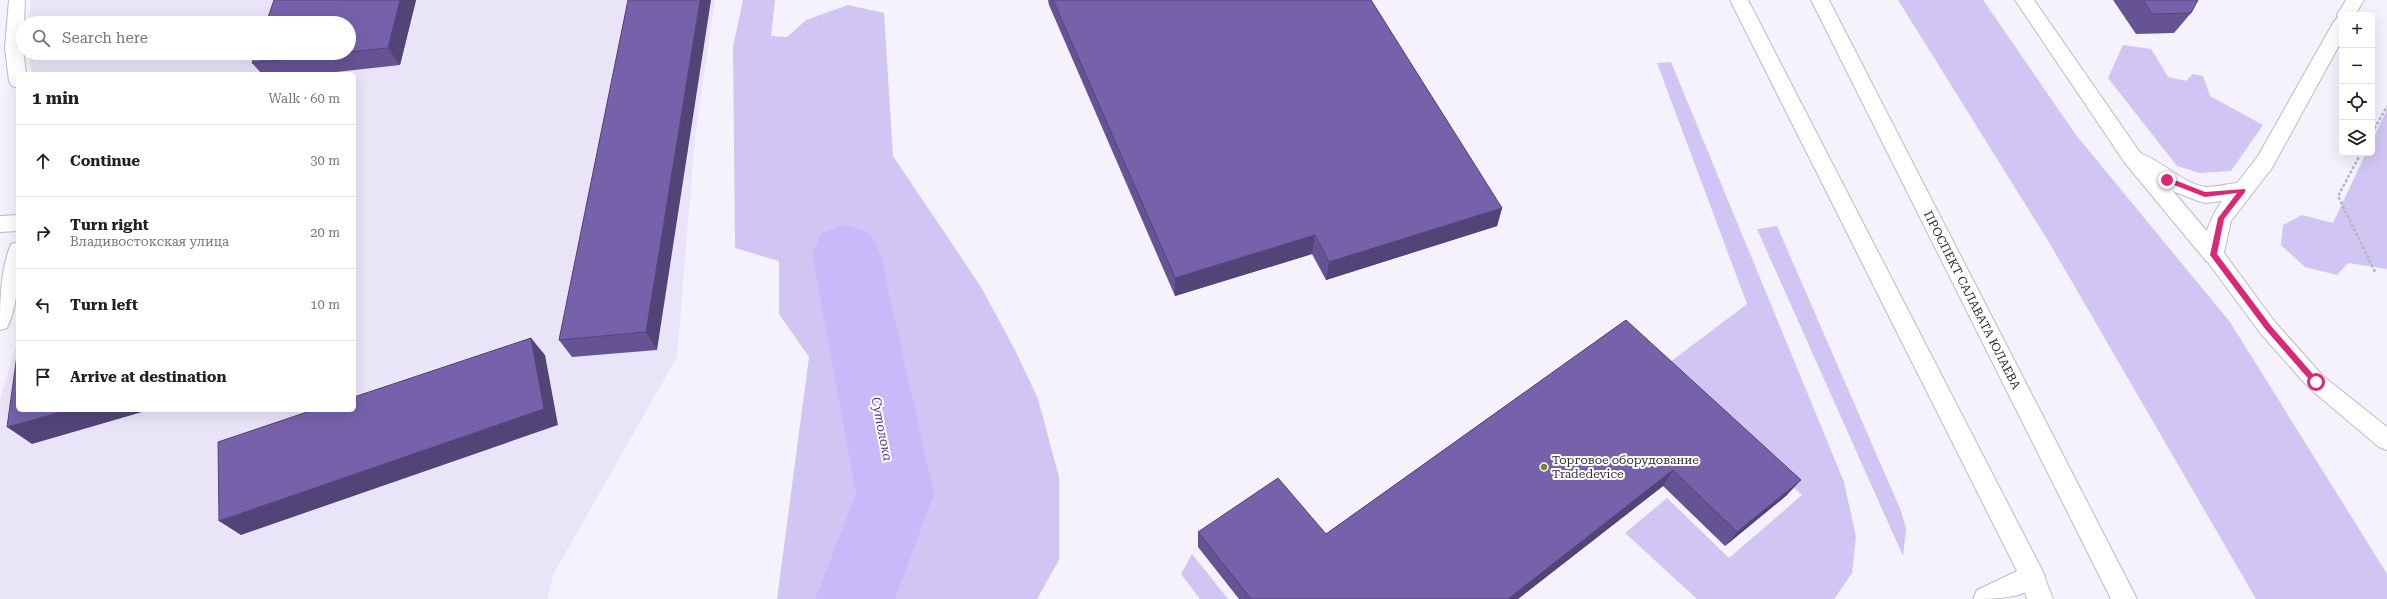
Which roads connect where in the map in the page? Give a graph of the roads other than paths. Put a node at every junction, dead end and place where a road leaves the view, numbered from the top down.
1 (17, 0) edge
2 (1739, 0) edge
3 (1820, 0) edge
4 (2024, 0) edge
5 (2355, 0) edge
6 (2348, 12) edge
7 (16, 16) edge
8 (16, 16) edge
9 (2339, 28) edge
10 (17, 72) edge
11 (2132, 157) junction
12 (2243, 190) junction
13 (0, 224) edge
14 (16, 224) edge
15 (2214, 255) junction
16 (16, 258) edge
17 (0, 322) edge
18 (2387, 440) edge
19 (2032, 576) junction
20 (1986, 599) edge
21 (2040, 599) edge
22 (2124, 599) edge

1 - 7 lane
2 - 19 main road
3 - 22 main road, ПРОСПЕКТ САЛАВАТА ЮЛАЕВА
4 - 11 main road
5 - 6 main road
8 - 10 lane
9 - 12 main road
11 - 12 main road
11 - 15 main road
12 - 15 main road
13 - 14 lane
15 - 18 lane
16 - 17 lane
19 - 20 main road
19 - 21 main road

